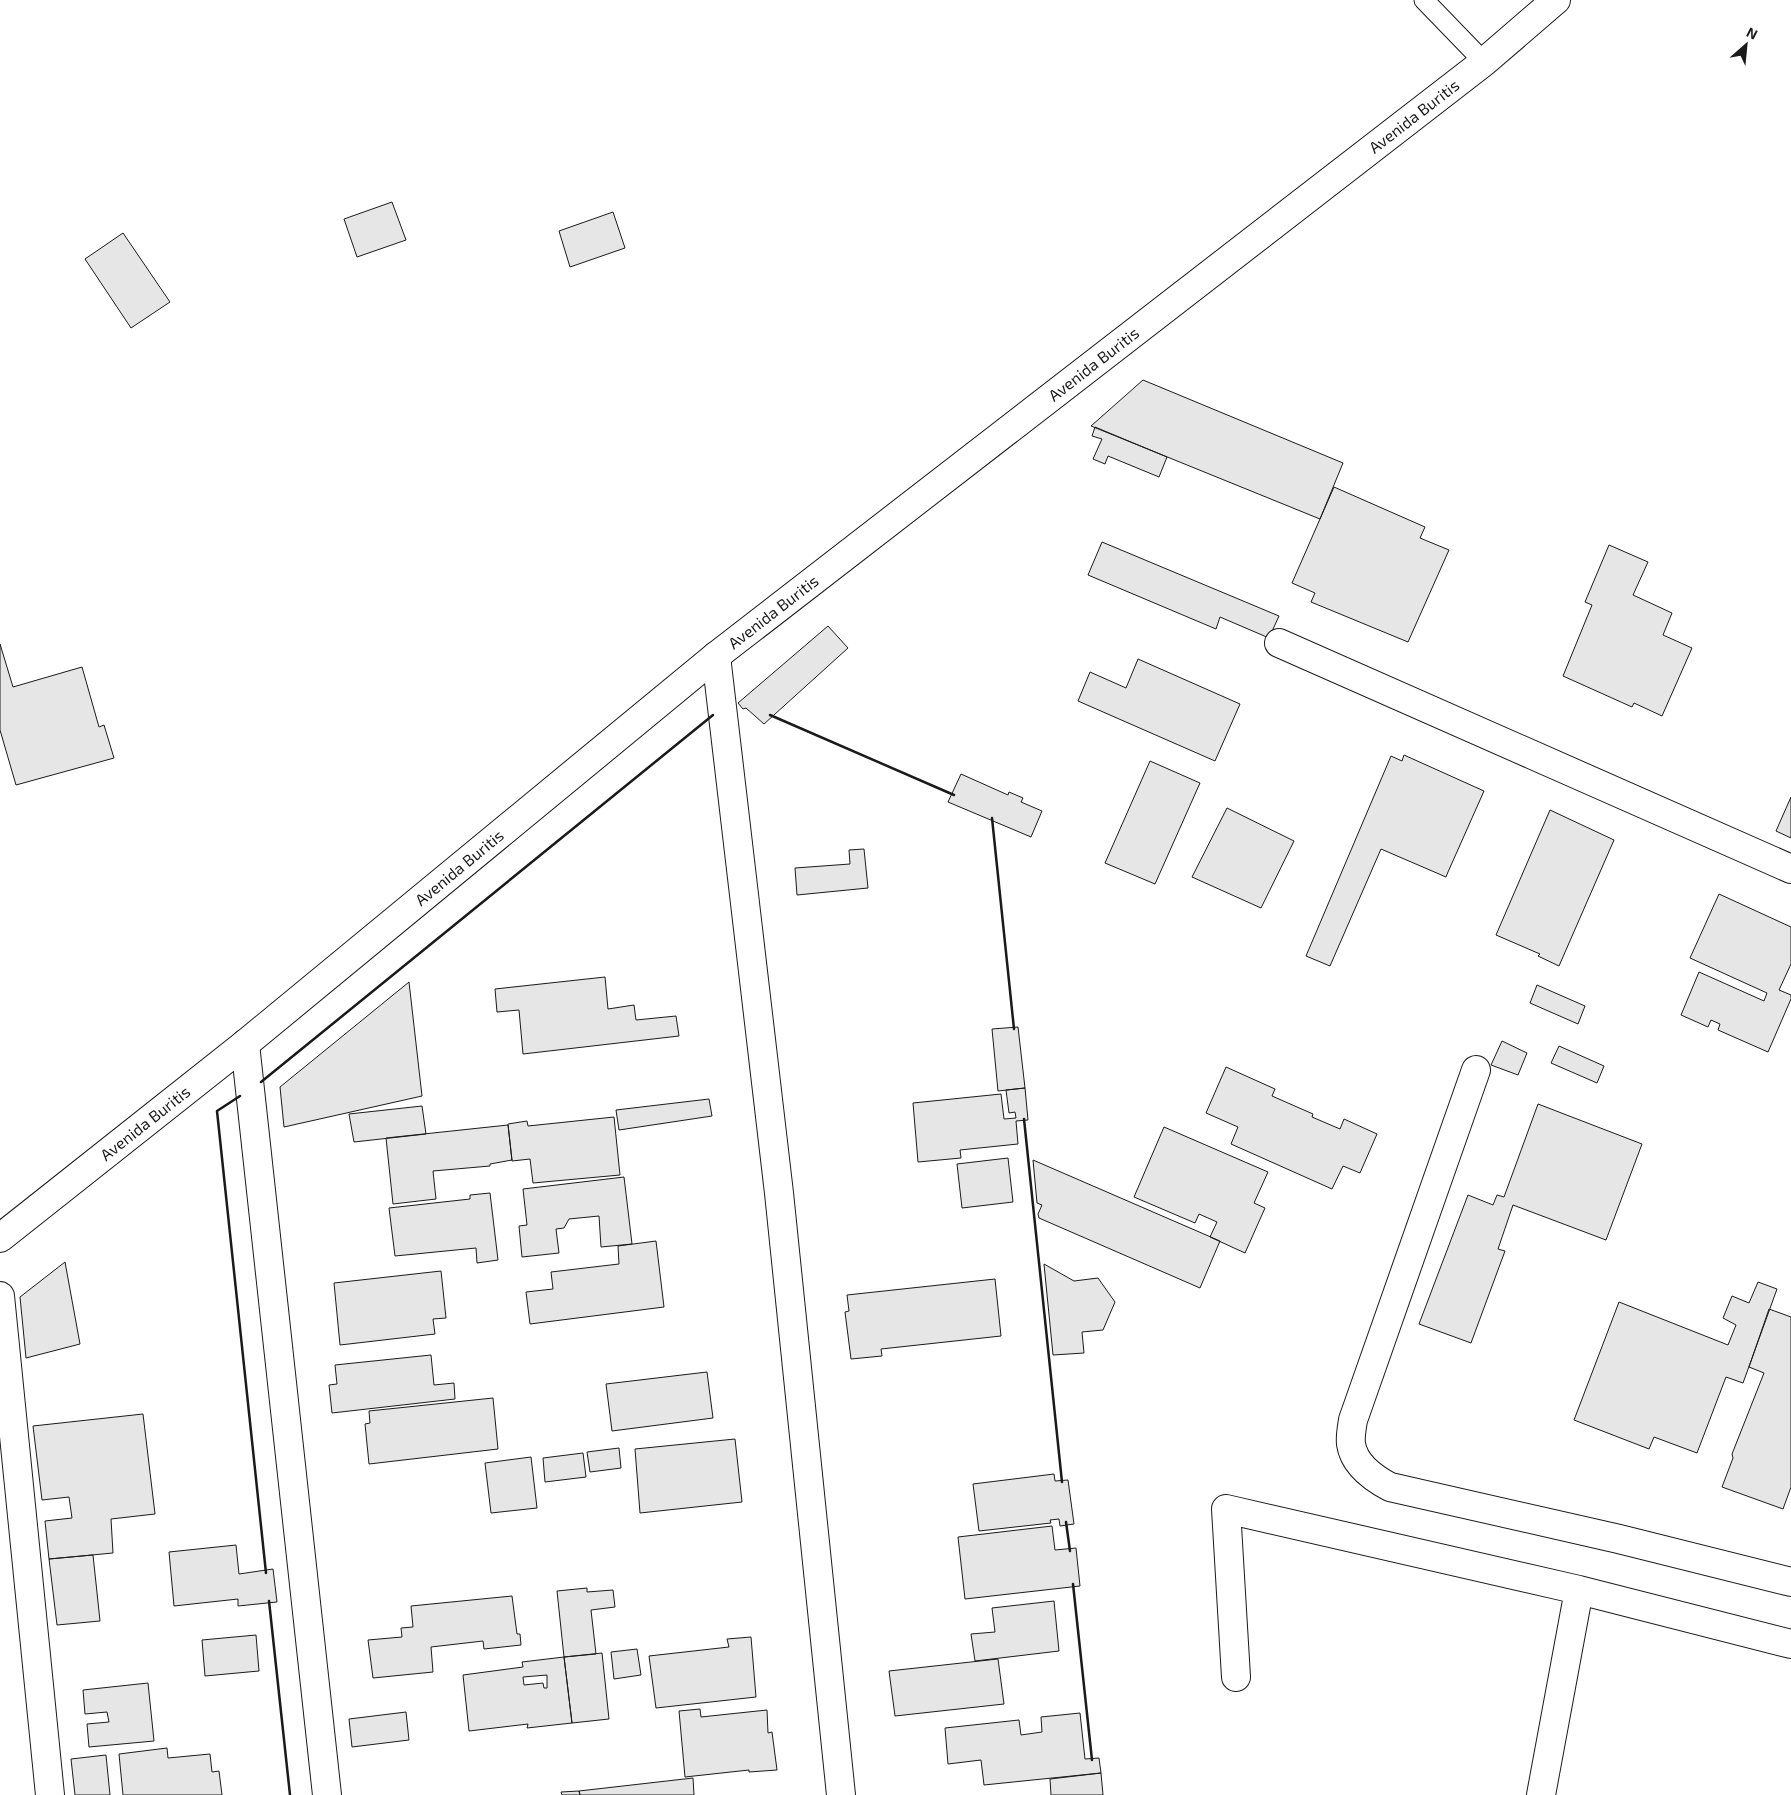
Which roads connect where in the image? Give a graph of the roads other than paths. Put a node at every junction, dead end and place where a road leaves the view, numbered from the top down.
1 (1424, 0) edge
2 (1556, 0) edge
3 (1484, 62) junction
4 (1279, 643) dead end
5 (716, 656) junction
6 (1791, 869) edge
7 (245, 1044) junction
8 (1476, 1070) dead end
9 (0, 1238) edge
10 (0, 1296) edge
11 (1791, 1582) edge
12 (1579, 1590) junction
13 (1791, 1644) edge
14 (1236, 1677) dead end
15 (50, 1795) edge
16 (327, 1795) edge
17 (842, 1795) edge
18 (1541, 1795) edge

1 - 3 lane
2 - 3 street, Avenida Buritis
3 - 5 street, Avenida Buritis
4 - 6 street
5 - 7 street, Avenida Buritis
5 - 17 street
7 - 9 street, Avenida Buritis
7 - 16 street
8 - 11 street
10 - 15 street
12 - 13 street
12 - 14 street
12 - 18 street

